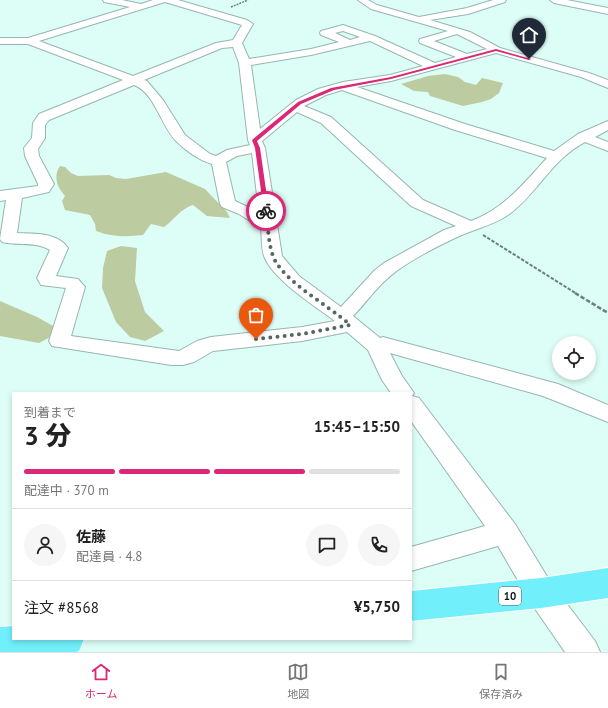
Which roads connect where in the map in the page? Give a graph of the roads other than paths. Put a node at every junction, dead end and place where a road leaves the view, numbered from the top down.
1 (107, 0) edge
2 (162, 0) edge
3 (168, 0) edge
4 (362, 0) edge
5 (502, 0) edge
6 (554, 0) edge
7 (142, 6) junction
8 (608, 11) edge
9 (417, 19) junction
10 (458, 31) junction
11 (371, 38) junction
12 (0, 41) edge
13 (29, 41) junction
14 (237, 43) junction
15 (349, 43) junction
16 (496, 50) junction
17 (466, 58) junction
18 (245, 63) junction
19 (435, 67) junction
20 (135, 80) junction
21 (608, 84) edge
22 (343, 86) junction
23 (295, 106) junction
24 (608, 125) edge
25 (583, 137) junction
26 (256, 144) junction
27 (608, 147) edge
28 (556, 156) junction
29 (219, 161) junction
30 (8, 195) edge
31 (268, 225) junction
32 (469, 226) junction
33 (346, 321) junction
34 (376, 346) junction
35 (402, 392) edge
36 (412, 405) edge
37 (608, 414) edge
38 (505, 532) junction
39 (412, 560) edge
40 (608, 583) edge
41 (541, 593) junction
42 (412, 606) edge
43 (54, 640) edge
44 (0, 644) edge
45 (584, 652) edge

1 - 7 street
2 - 7 street
3 - 14 street
4 - 9 street
5 - 9 street
6 - 8 street
7 - 13 street
9 - 10 street
10 - 16 street
10 - 17 street
11 - 15 street
11 - 15 street
11 - 19 street
12 - 13 street
13 - 20 street
14 - 18 street
14 - 20 street
15 - 18 street
16 - 17 street
16 - 21 street
17 - 19 street
18 - 26 street
19 - 22 street
20 - 29 street
20 - 30 street
22 - 23 street
22 - 28 street
23 - 26 street
23 - 32 street
24 - 25 street
25 - 27 street
25 - 28 street
26 - 29 street
26 - 31 street
28 - 32 street
29 - 31 street
30 - 33 street
31 - 33 street
32 - 33 street
33 - 34 street
34 - 35 street
34 - 37 street
36 - 38 street
38 - 39 street
38 - 41 street
40 - 41 main road, 10
41 - 42 main road, 10
41 - 45 street
43 - 44 main road

